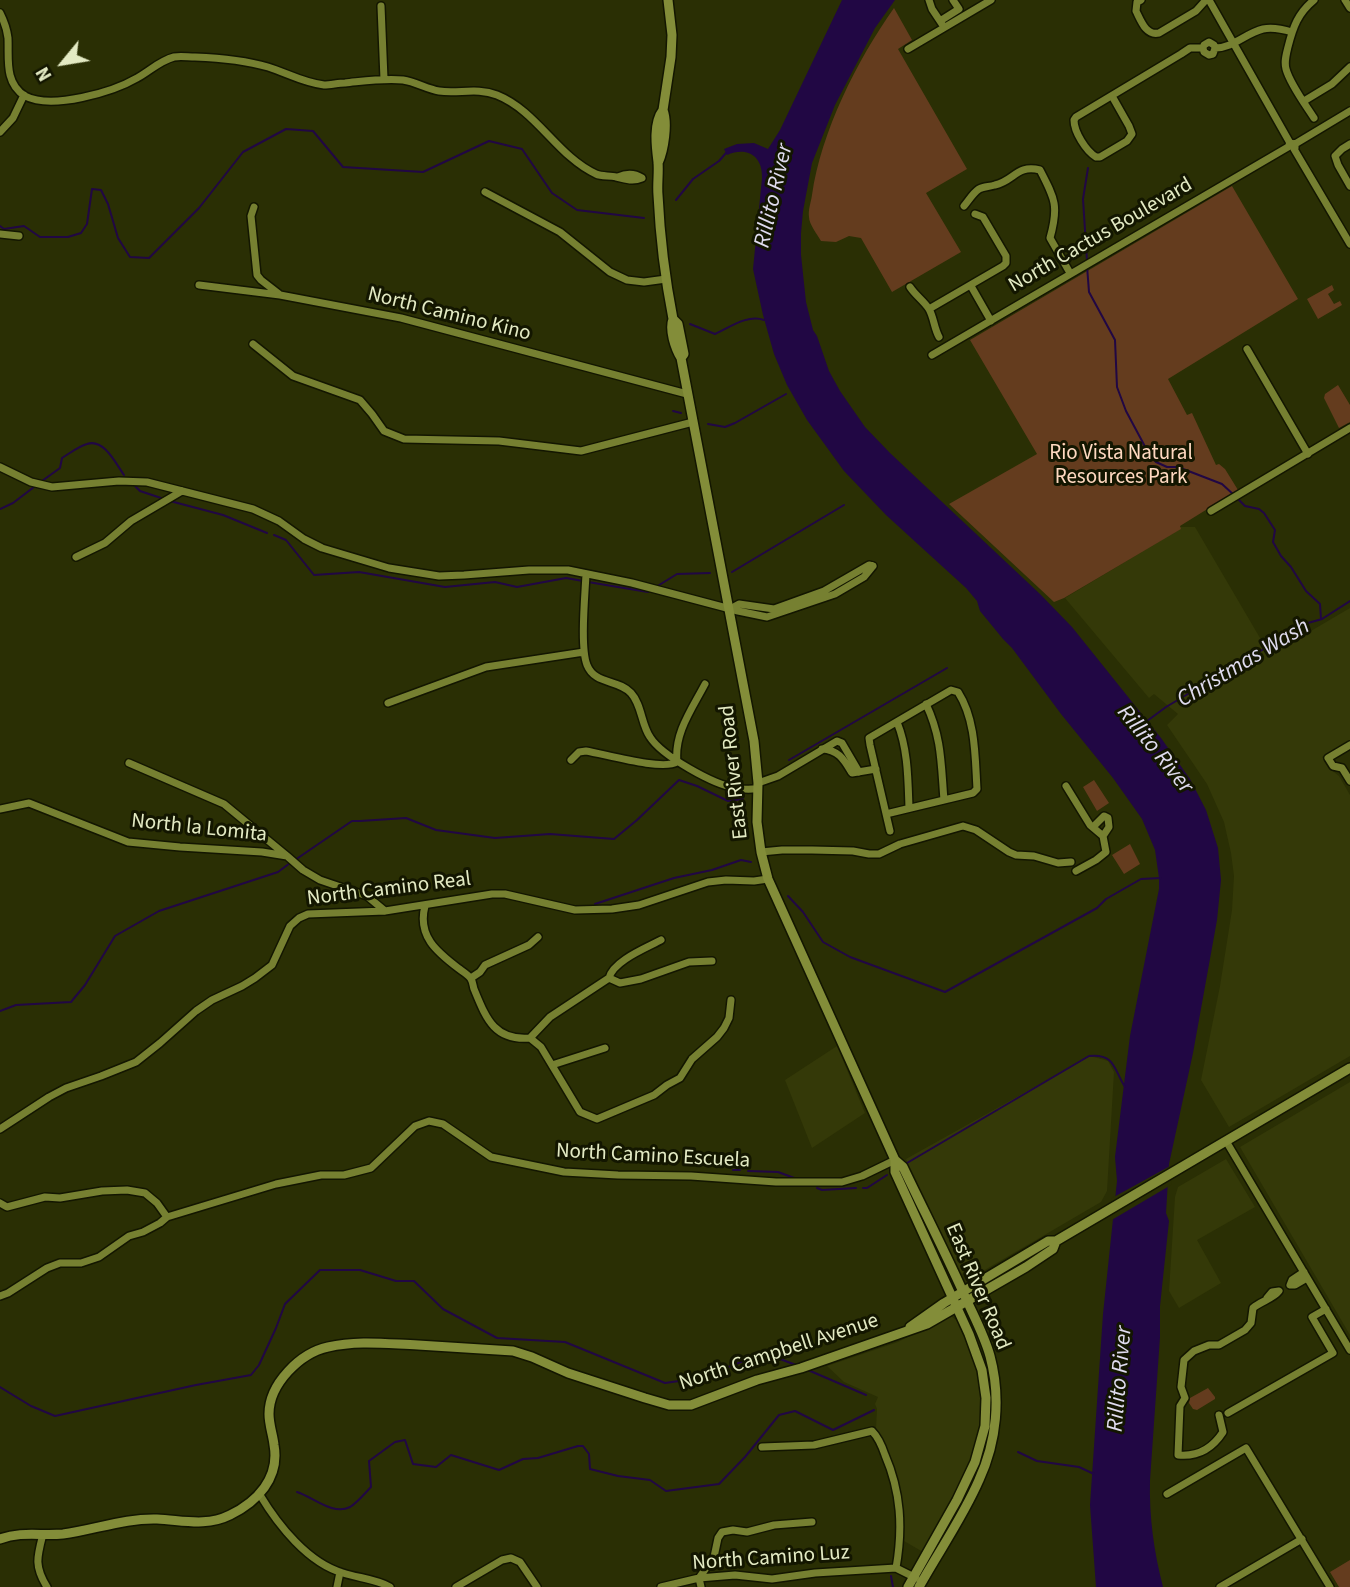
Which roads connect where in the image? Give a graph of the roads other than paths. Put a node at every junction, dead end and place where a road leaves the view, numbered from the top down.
1 (668, 0) edge
2 (929, 0) edge
3 (953, 0) edge
4 (991, 0) edge
5 (1141, 0) edge
6 (1208, 0) edge
7 (1314, 0) edge
8 (1345, 0) edge
9 (381, 6) dead end
10 (1350, 8) edge
11 (0, 13) edge
12 (942, 24) junction
13 (1292, 32) junction
14 (1234, 43) junction
15 (908, 49) dead end
16 (1350, 67) edge
17 (384, 79) junction
18 (24, 95) junction
19 (1112, 96) junction
20 (1304, 101) junction
21 (1350, 111) edge
22 (1314, 118) dead end
23 (0, 132) edge
24 (1350, 144) edge
25 (1292, 146) junction
26 (657, 179) junction
27 (1350, 186) edge
28 (485, 192) dead end
29 (964, 206) dead end
30 (254, 207) dead end
31 (975, 214) dead end
32 (0, 234) edge
33 (19, 236) dead end
34 (1349, 240) edge
35 (1070, 273) junction
36 (666, 279) junction
37 (199, 285) dead end
38 (971, 286) junction
39 (910, 287) dead end
40 (280, 295) junction
41 (929, 309) junction
42 (991, 321) junction
43 (939, 337) dead end
44 (253, 344) dead end
45 (1247, 349) dead end
46 (932, 355) dead end
47 (687, 394) junction
48 (693, 422) junction
49 (1350, 428) edge
50 (1308, 454) junction
51 (3, 469) edge
52 (0, 478) edge
53 (181, 491) junction
54 (1211, 511) dead end
55 (76, 558) dead end
56 (586, 574) junction
57 (730, 609) junction
58 (584, 652) junction
59 (705, 684) dead end
60 (388, 703) dead end
61 (926, 705) junction
62 (897, 722) junction
63 (1350, 745) edge
64 (571, 760) dead end
65 (677, 762) junction
66 (129, 763) dead end
67 (876, 769) junction
68 (1350, 781) edge
69 (758, 786) junction
70 (1066, 786) dead end
71 (944, 800) junction
72 (909, 808) junction
73 (0, 809) edge
74 (886, 814) junction
75 (1093, 827) junction
76 (890, 831) dead end
77 (1103, 836) junction
78 (761, 852) junction
79 (863, 852) junction
80 (287, 856) junction
81 (1076, 871) dead end
82 (768, 879) junction
83 (425, 906) junction
84 (385, 911) junction
85 (538, 937) dead end
86 (661, 940) dead end
87 (712, 961) dead end
88 (471, 978) junction
89 (609, 978) junction
90 (731, 1000) dead end
91 (530, 1038) junction
92 (604, 1048) dead end
93 (552, 1065) junction
94 (1350, 1068) edge
95 (0, 1129) edge
96 (1226, 1141) junction
97 (895, 1160) junction
98 (0, 1203) edge
99 (167, 1217) junction
100 (1056, 1241) junction
101 (1306, 1275) junction
102 (963, 1292) junction
103 (0, 1296) edge
104 (952, 1298) junction
105 (967, 1302) junction
106 (957, 1308) junction
107 (1326, 1309) junction
108 (1332, 1319) junction
109 (1318, 1327) junction
110 (902, 1332) junction
111 (1350, 1350) edge
112 (1228, 1413) dead end
113 (1219, 1415) dead end
114 (762, 1447) dead end
115 (1167, 1494) dead end
116 (260, 1495) junction
117 (812, 1522) dead end
118 (43, 1534) junction
119 (0, 1539) edge
120 (1302, 1539) junction
121 (895, 1568) junction
122 (340, 1573) junction
123 (699, 1578) junction
124 (919, 1582) edge
125 (47, 1587) edge
126 (337, 1587) edge
127 (390, 1587) edge
128 (456, 1587) edge
129 (537, 1587) edge
130 (662, 1587) edge
131 (701, 1587) edge
132 (908, 1587) edge
133 (1220, 1587) edge
134 (1330, 1587) edge

1 - 26 main road, East River Road
2 - 12 street
3 - 12 street
4 - 12 street
5 - 6 street
6 - 14 street
7 - 13 street
8 - 10 street
9 - 17 street
11 - 18 street
12 - 15 street
13 - 14 street
13 - 20 street
14 - 19 street
14 - 25 street
16 - 20 street
17 - 18 street
17 - 26 street
18 - 23 street
19 - 19 street
20 - 22 street
21 - 25 street, North Cactus Boulevard
24 - 27 street
25 - 34 street
25 - 35 street, North Cactus Boulevard
26 - 36 main road, East River Road
28 - 36 street
29 - 35 street
30 - 40 street
31 - 38 street
32 - 33 street
35 - 42 street, North Cactus Boulevard
36 - 47 main road, East River Road
37 - 40 street, North Camino Kino
38 - 41 street
38 - 42 street
39 - 41 street
40 - 47 street, North Camino Kino
41 - 43 street
42 - 46 street, North Cactus Boulevard
44 - 48 street
45 - 50 street
47 - 48 main road, East River Road
48 - 57 main road, East River Road
49 - 50 street
50 - 54 street
51 - 52 street
51 - 53 street
53 - 55 street
53 - 56 street
56 - 57 street
56 - 58 street
57 - 57 street
57 - 69 main road, East River Road
58 - 60 street
58 - 65 street
59 - 65 street
61 - 62 street
61 - 71 street
61 - 71 street
62 - 67 street
62 - 72 street
63 - 68 street
64 - 65 street
65 - 69 street
66 - 80 street
67 - 69 street
67 - 74 street
69 - 78 main road, East River Road
70 - 75 street
71 - 72 street
72 - 74 street
73 - 80 street, North la Lomita
74 - 76 street
75 - 77 street
75 - 77 street
77 - 81 street
78 - 79 street
78 - 82 main road, East River Road
79 - 79 street
80 - 84 street, North la Lomita
82 - 83 street, North Camino Real
82 - 97 main road, East River Road
83 - 84 street, North Camino Real
83 - 88 street
84 - 95 street, North Camino Real
85 - 88 street
86 - 89 street
87 - 89 street
88 - 91 street
89 - 91 street
90 - 93 street
91 - 93 street
92 - 93 street
94 - 96 main road, North Campbell Avenue
96 - 100 main road, North Campbell Avenue
96 - 101 street
97 - 99 street, North Camino Escuela
97 - 102 main road, East River Road
97 - 104 main road, East River Road
98 - 99 street
99 - 103 street, North Camino Escuela
100 - 102 main road, North Campbell Avenue
100 - 105 main road, North Campbell Avenue
101 - 107 street
101 - 113 street
102 - 104 main road, North Campbell Avenue
102 - 105 main road, East River Road
104 - 106 main road, East River Road
104 - 110 main road, North Campbell Avenue
105 - 106 main road, North Campbell Avenue
105 - 124 main road, East River Road
106 - 110 main road, North Campbell Avenue
106 - 124 main road, East River Road
107 - 108 street
107 - 109 street
108 - 109 street
108 - 111 street
109 - 112 street
110 - 116 main road, North Campbell Avenue
114 - 121 street
115 - 120 street
116 - 118 main road
116 - 122 street
117 - 123 street
118 - 119 main road
118 - 125 street
120 - 133 street
120 - 134 street
121 - 123 street, North Camino Luz
121 - 124 street, North Camino Luz
122 - 126 street
122 - 127 street
123 - 130 street, North Camino Luz
123 - 131 street
124 - 132 main road, East River Road
128 - 129 street

